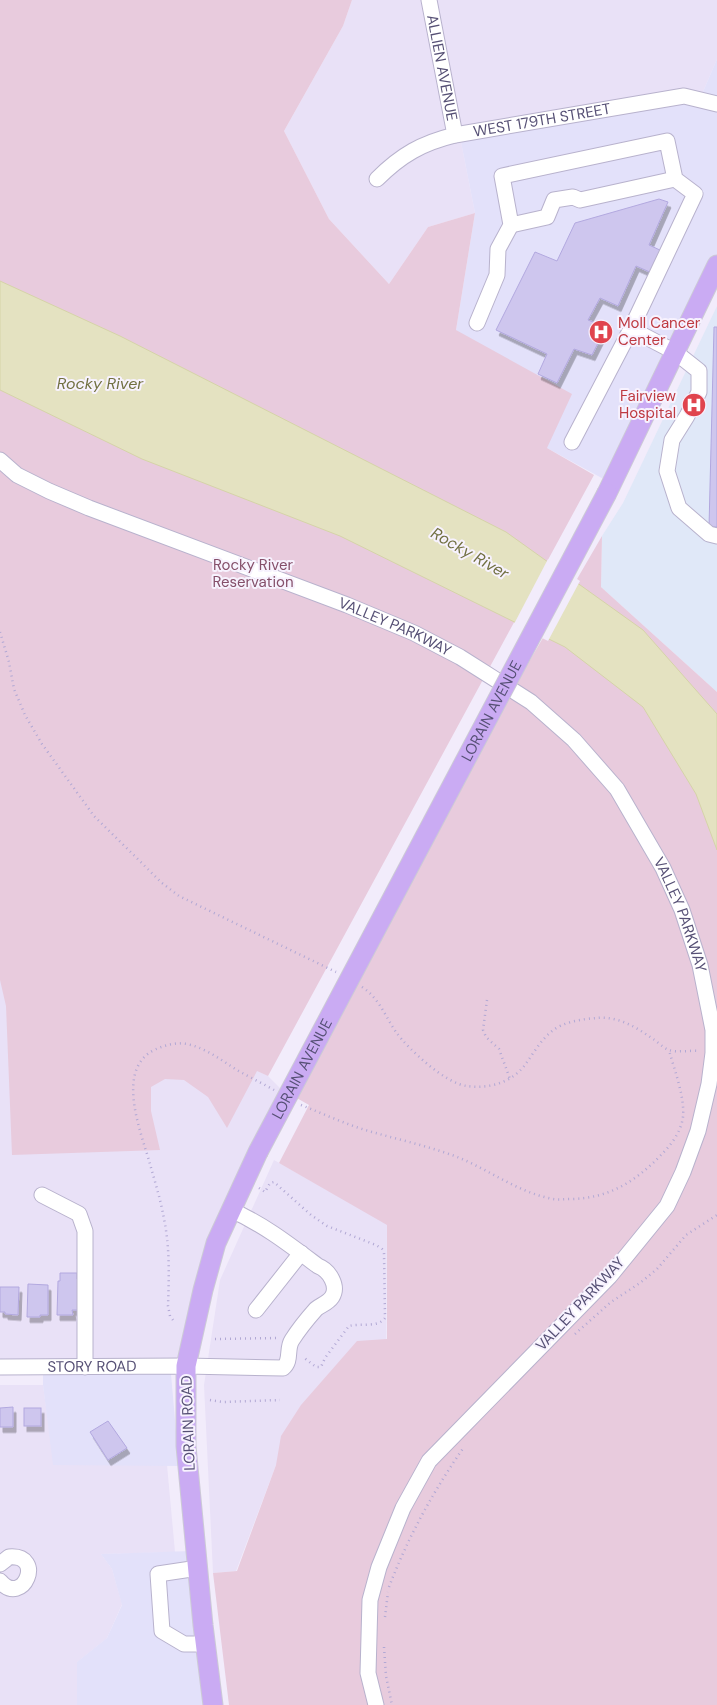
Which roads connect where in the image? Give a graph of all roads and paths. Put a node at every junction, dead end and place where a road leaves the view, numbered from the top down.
1 (428, 0) edge
2 (717, 104) edge
3 (455, 135) junction
4 (377, 179) dead end
5 (675, 179) junction
6 (512, 225) junction
7 (717, 265) edge
8 (477, 324) dead end
9 (631, 329) junction
10 (675, 352) junction
11 (572, 442) dead end
12 (0, 460) edge
13 (717, 536) edge
14 (0, 632) edge
15 (339, 974) dead end
16 (356, 982) dead end
17 (487, 1000) dead end
18 (715, 1030) edge
19 (669, 1050) junction
20 (702, 1051) dead end
21 (510, 1079) junction
22 (281, 1094) dead end
23 (298, 1103) dead end
24 (258, 1152) joint
25 (259, 1188) dead end
26 (265, 1192) dead end
27 (42, 1195) dead end
28 (231, 1210) junction
29 (717, 1215) edge
30 (301, 1253) junction
31 (256, 1310) dead end
32 (173, 1320) dead end
33 (572, 1337) dead end
34 (281, 1338) dead end
35 (215, 1339) dead end
36 (186, 1366) junction
37 (0, 1367) edge
38 (85, 1367) junction
39 (210, 1400) dead end
40 (280, 1400) dead end
41 (466, 1444) dead end
42 (0, 1564) edge
43 (198, 1568) junction
44 (0, 1581) edge
45 (384, 1619) dead end
46 (205, 1644) junction
47 (384, 1644) dead end
48 (213, 1705) edge
49 (376, 1705) edge
50 (392, 1705) edge

1 - 3 street, ALLIEN AVENUE
2 - 3 street, WEST 179TH STREET
3 - 4 street, WEST 179TH STREET
5 - 6 street
5 - 6 street
5 - 9 street
6 - 8 street
7 - 10 main road, LORAIN AVENUE
9 - 10 street
9 - 11 street
10 - 13 street
10 - 24 main road, LORAIN AVENUE, bridge
12 - 18 street, VALLEY PARKWAY
14 - 15 path
16 - 21 path
17 - 21 path
18 - 49 street, VALLEY PARKWAY
19 - 20 path
19 - 21 path
19 - 23 path
22 - 32 path
24 - 28 main road, LORAIN ROAD
25 - 26 path
27 - 38 street
28 - 30 street
28 - 36 main road, LORAIN ROAD
29 - 33 path
30 - 31 street
30 - 36 street, STORY ROAD
34 - 35 path
36 - 38 street, STORY ROAD
36 - 43 main road, LORAIN ROAD
37 - 38 street, STORY ROAD
39 - 40 path
41 - 45 path
42 - 44 street
43 - 46 main road, LORAIN ROAD
43 - 46 street
46 - 48 main road, LORAIN ROAD
47 - 50 path

